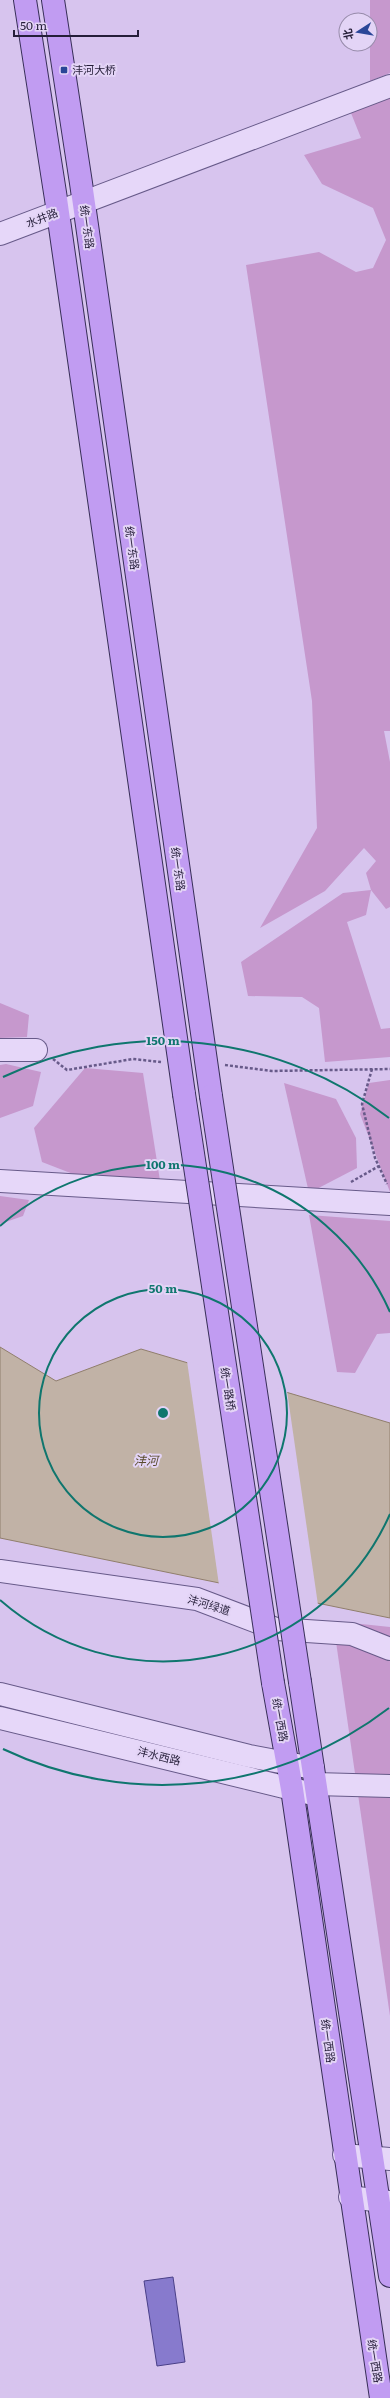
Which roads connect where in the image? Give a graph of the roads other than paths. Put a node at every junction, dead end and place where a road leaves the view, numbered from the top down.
1 (25, 0) edge
2 (53, 0) edge
3 (390, 86) edge
4 (84, 203) junction
5 (58, 212) junction
6 (0, 234) edge
7 (0, 1050) edge
8 (36, 1050) road end
9 (0, 1181) edge
10 (390, 1204) edge
11 (0, 1571) edge
12 (390, 1649) edge
13 (273, 1684) joint
14 (0, 1694) edge
15 (0, 1718) edge
16 (288, 1764) junction
17 (315, 1782) junction
18 (390, 1786) edge
19 (292, 1788) junction
20 (344, 2155) junction
21 (381, 2158) edge
22 (350, 2197) junction
23 (384, 2201) edge
24 (390, 2276) edge
25 (381, 2398) edge

1 - 5 main road
2 - 4 main road, 统一东路
3 - 4 street, 水井路
4 - 5 street, 水井路
4 - 17 main road, 统一东路, bridge
5 - 6 street, 水井路
5 - 13 main road, 统一路桥, bridge
7 - 8 street
9 - 10 street
11 - 12 street, 沣河绿道
13 - 16 main road, 统一西路
14 - 16 street, 沣水西路
15 - 19 street, 沣水西路
16 - 17 street, 沣水西路
16 - 19 main road, 统一西路
17 - 18 street
17 - 19 street, 沣水西路
17 - 21 main road
19 - 20 main road, 统一西路
20 - 21 street
20 - 22 main road, 统一西路
21 - 23 main road
22 - 23 street
22 - 25 main road, 统一西路
23 - 24 main road

